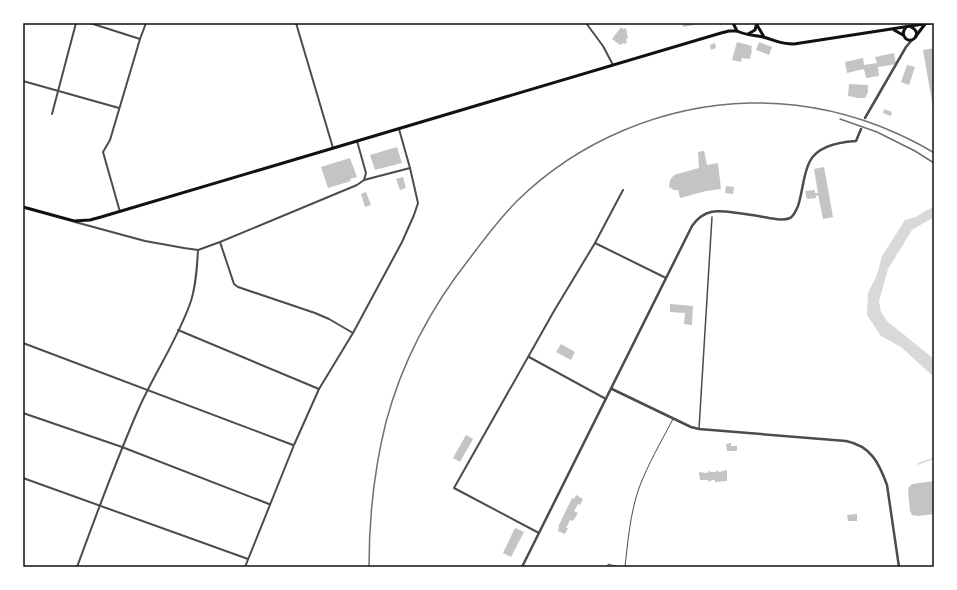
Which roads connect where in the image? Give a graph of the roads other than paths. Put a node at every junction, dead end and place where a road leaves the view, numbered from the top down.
1 (76, 23) edge
2 (90, 23) edge
3 (146, 23) edge
4 (296, 23) edge
5 (586, 23) edge
6 (733, 23) edge
7 (930, 23) edge
8 (757, 24) edge
9 (925, 24) junction
10 (906, 27) junction
11 (911, 27) junction
12 (894, 30) junction
13 (730, 31) junction
14 (737, 31) junction
15 (748, 34) junction
16 (903, 35) junction
17 (916, 36) junction
18 (764, 37) junction
19 (140, 39) junction
20 (905, 39) junction
21 (913, 39) junction
22 (906, 47) junction
23 (613, 65) junction
24 (23, 81) edge
25 (58, 91) junction
26 (120, 108) junction
27 (52, 114) dead end
28 (865, 118) dead end
29 (399, 129) junction
30 (861, 129) dead end
31 (357, 141) junction
32 (333, 148) junction
33 (410, 168) junction
34 (364, 180) junction
35 (624, 190) dead end
36 (23, 207) edge
37 (120, 212) junction
38 (712, 217) dead end
39 (74, 221) junction
40 (220, 242) junction
41 (595, 243) junction
42 (198, 250) junction
43 (667, 279) junction
44 (178, 330) junction
45 (353, 333) junction
46 (23, 343) edge
47 (529, 357) junction
48 (319, 389) junction
49 (612, 389) junction
50 (147, 390) junction
51 (606, 399) junction
52 (23, 413) edge
53 (673, 419) junction
54 (699, 429) junction
55 (294, 445) junction
56 (122, 447) junction
57 (23, 478) edge
58 (270, 504) junction
59 (100, 505) junction
60 (539, 533) junction
61 (248, 559) junction
62 (78, 567) edge
63 (245, 567) edge
64 (522, 567) edge
65 (608, 567) edge
66 (619, 567) edge
67 (625, 567) edge
68 (899, 567) edge

1 - 25 street
2 - 19 street
3 - 19 street
4 - 32 street
5 - 23 street
6 - 13 main road
6 - 14 main road
7 - 9 main road
8 - 15 main road
8 - 18 main road
9 - 11 main road
9 - 17 main road
10 - 11 main road
10 - 12 main road
10 - 16 main road
11 - 17 main road
12 - 16 main road
12 - 18 main road
13 - 14 main road
13 - 23 main road
14 - 15 main road
15 - 18 main road
16 - 20 main road
17 - 21 main road
19 - 26 street
20 - 21 main road
20 - 22 street
21 - 22 street
22 - 28 street
23 - 29 main road
24 - 25 street
25 - 26 street
25 - 27 street
26 - 37 street
29 - 31 main road
29 - 33 street
30 - 43 street
31 - 32 main road
31 - 34 street
32 - 37 main road
33 - 34 street
33 - 45 street
34 - 40 street
35 - 41 street
36 - 39 main road
37 - 39 main road
38 - 54 street
39 - 42 street
40 - 42 street
40 - 45 street
41 - 43 street
41 - 47 street
42 - 44 street
43 - 49 street
44 - 48 street
44 - 50 street
45 - 48 street
46 - 50 street
47 - 51 street
47 - 60 street
48 - 55 street
49 - 51 street
49 - 53 street
50 - 55 street
50 - 56 street
51 - 60 street
52 - 56 street
53 - 54 street
53 - 67 lane
54 - 68 street
55 - 58 street
56 - 58 street
56 - 59 street
57 - 59 street
58 - 61 street
59 - 61 street
59 - 62 street
60 - 64 street
61 - 63 street
65 - 66 lane

